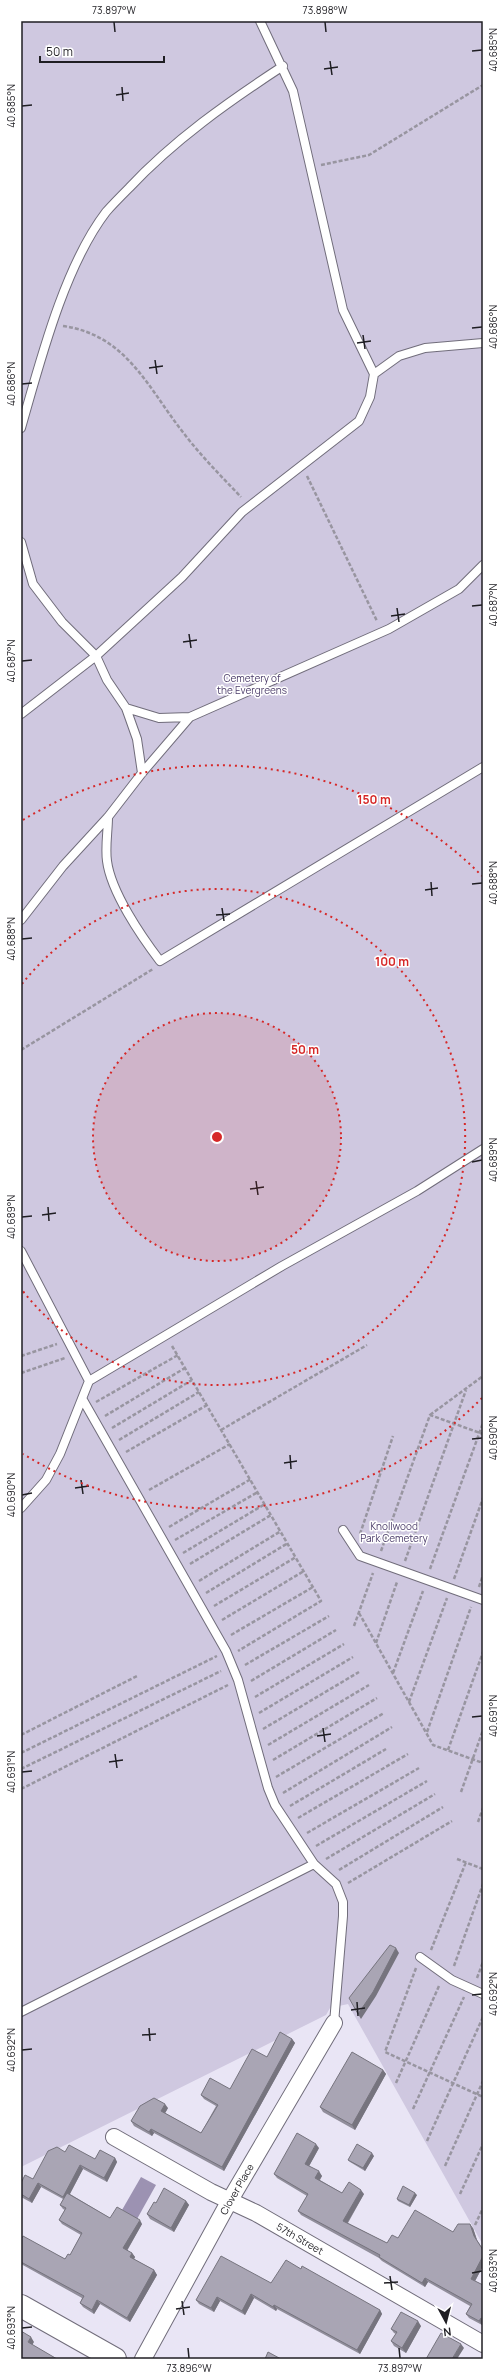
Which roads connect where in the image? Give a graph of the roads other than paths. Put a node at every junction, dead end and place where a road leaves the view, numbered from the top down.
1 (260, 21) edge
2 (283, 66) junction
3 (483, 343) edge
4 (374, 374) junction
5 (21, 428) edge
6 (21, 542) edge
7 (483, 565) edge
8 (96, 656) junction
9 (126, 708) junction
10 (21, 714) edge
11 (190, 717) junction
12 (483, 767) edge
13 (142, 773) junction
14 (108, 817) junction
15 (21, 920) edge
16 (483, 1149) edge
17 (21, 1252) edge
18 (88, 1381) junction
19 (83, 1400) junction
20 (21, 1508) edge
21 (343, 1530) dead end
22 (479, 1599) edge
23 (314, 1864) junction
24 (423, 1960) road end
25 (483, 1994) edge
26 (21, 2012) edge
27 (334, 2023) joint
28 (114, 2137) dead end
29 (230, 2200) junction
30 (21, 2306) edge
31 (483, 2344) edge
32 (116, 2359) edge
33 (143, 2359) edge

1 - 2 lane
2 - 4 lane
2 - 5 lane
3 - 4 lane
4 - 8 lane
6 - 8 lane
7 - 11 lane
8 - 9 lane
8 - 10 lane
9 - 11 lane
9 - 13 lane
11 - 13 lane
12 - 14 lane
13 - 14 lane
14 - 15 lane
16 - 18 lane
17 - 18 lane
18 - 19 lane
19 - 20 lane
19 - 23 lane
21 - 22 lane
23 - 26 lane
23 - 27 lane
24 - 25 lane
27 - 29 street, Clover Place
28 - 29 street, 57th Street
29 - 31 street, 57th Street
29 - 33 street, Clover Place
30 - 32 street

